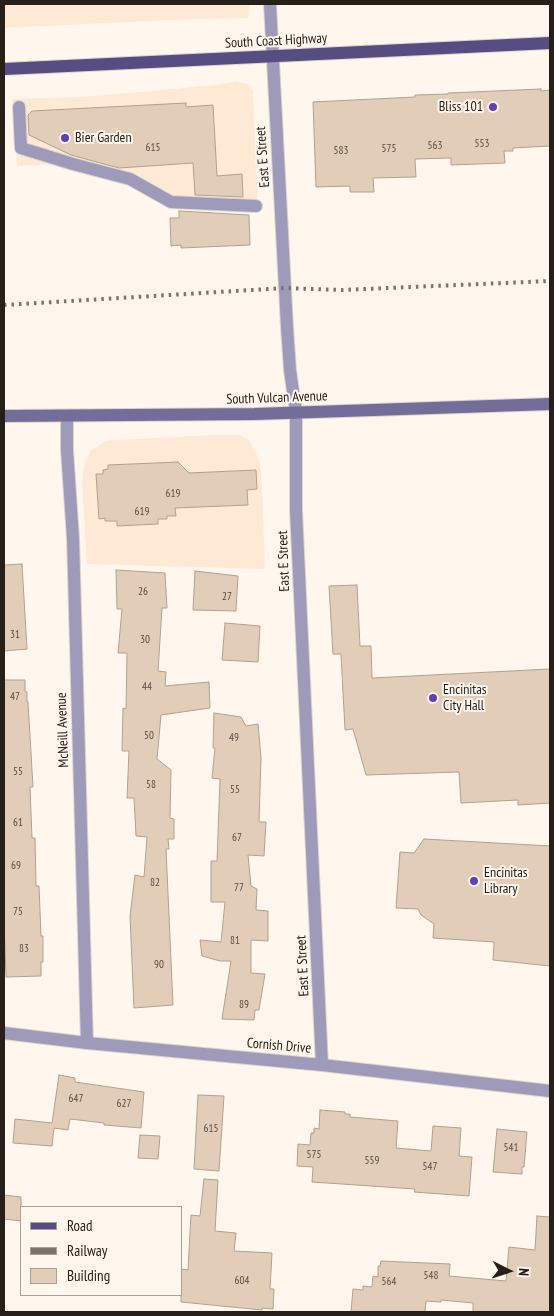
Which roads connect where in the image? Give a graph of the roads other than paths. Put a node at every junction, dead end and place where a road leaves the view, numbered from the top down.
1 (270, 4) edge
2 (550, 43) edge
3 (273, 57) junction
4 (4, 69) edge
5 (19, 107) dead end
6 (256, 206) dead end
7 (550, 404) edge
8 (296, 413) junction
9 (4, 416) edge
10 (67, 416) junction
11 (4, 1033) edge
12 (87, 1043) junction
13 (322, 1065) junction
14 (550, 1091) edge

1 - 3 street, East E Street
2 - 3 main road, South Coast Highway
3 - 4 main road, South Coast Highway
3 - 8 street, East E Street
5 - 6 street
7 - 8 main road, South Vulcan Avenue
8 - 10 main road, South Vulcan Avenue
8 - 13 street, East E Street
9 - 10 main road, South Vulcan Avenue
10 - 12 street, McNeill Avenue
11 - 12 street, Cornish Drive
12 - 13 street, Cornish Drive
13 - 14 street, Cornish Drive

